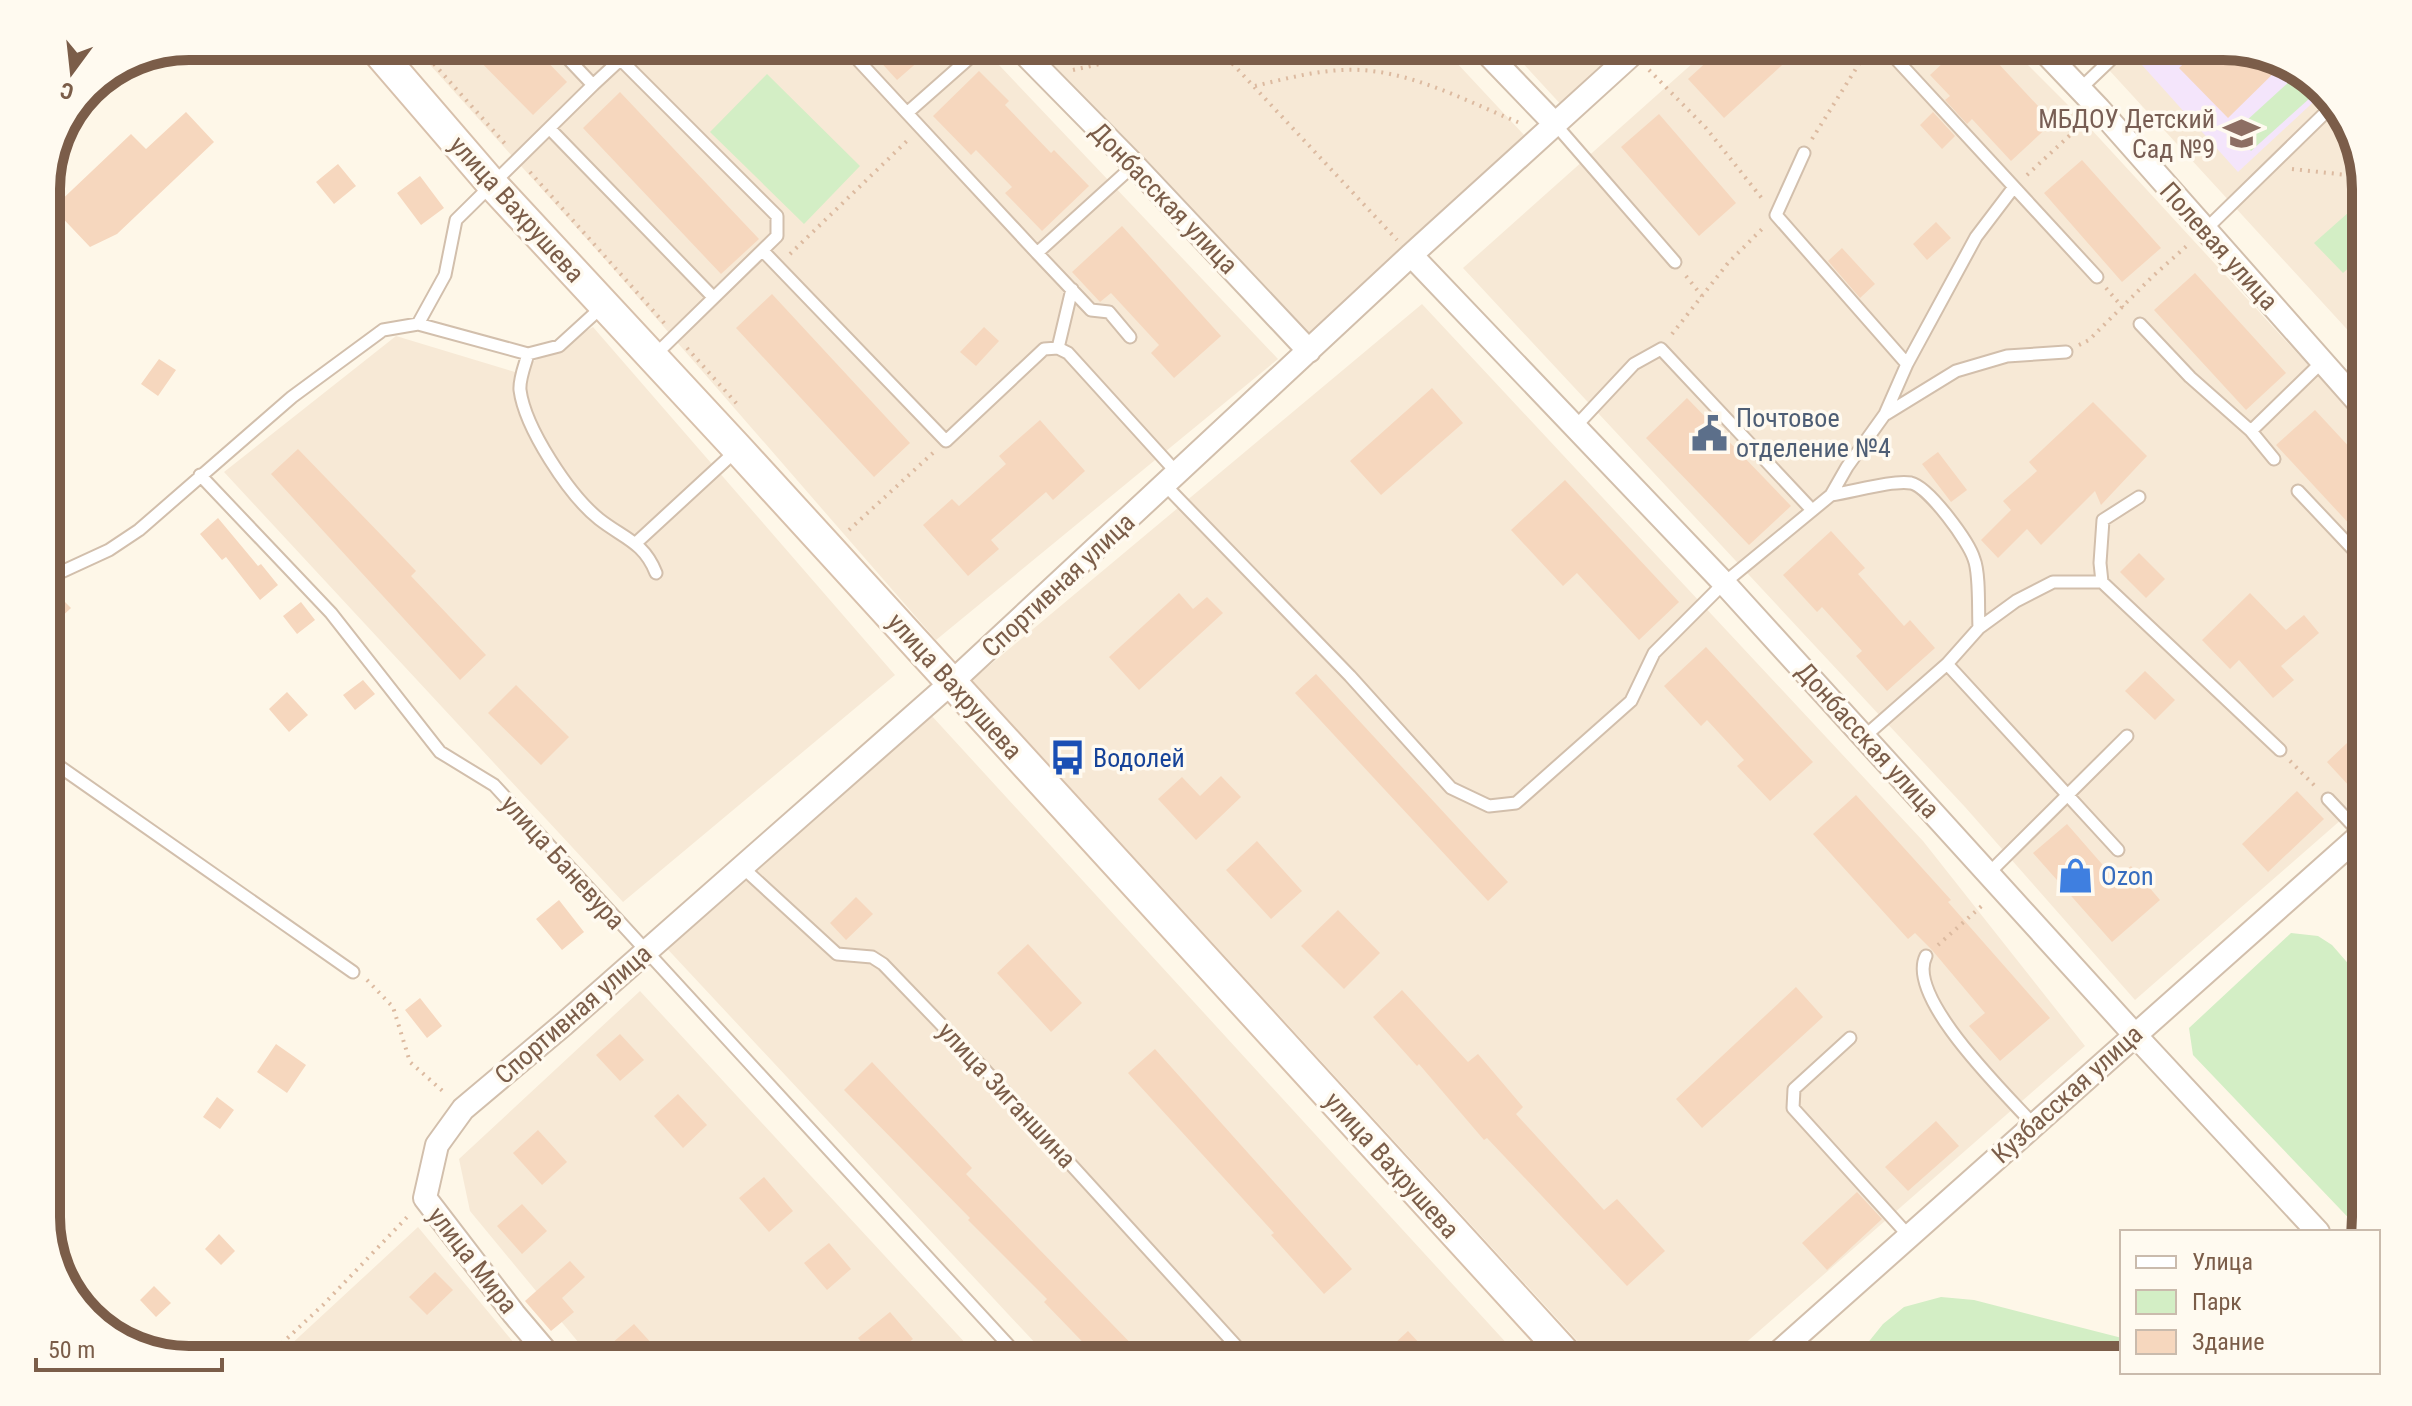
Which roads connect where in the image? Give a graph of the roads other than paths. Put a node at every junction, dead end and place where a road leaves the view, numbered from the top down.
1 (385, 60) edge
2 (569, 60) edge
3 (619, 60) edge
4 (621, 60) edge
5 (858, 60) edge
6 (967, 60) edge
7 (1031, 60) edge
8 (1492, 60) edge
9 (1625, 60) edge
10 (1897, 60) edge
11 (2052, 60) edge
12 (2110, 60) edge
13 (593, 85) junction
14 (2080, 89) junction
15 (2326, 111) edge
16 (907, 113) junction
17 (1549, 128) junction
18 (550, 129) junction
19 (1804, 153) road end
20 (1134, 165) junction
21 (491, 183) junction
22 (2014, 187) junction
23 (2204, 231) junction
24 (763, 251) junction
25 (1037, 253) junction
26 (1411, 255) junction
27 (1675, 262) road end
28 (2097, 277) road end
29 (1072, 289) junction
30 (713, 297) junction
31 (604, 305) junction
32 (418, 324) junction
33 (2140, 324) road end
34 (1130, 337) dead end
35 (1058, 348) junction
36 (1309, 351) junction
37 (2066, 352) road end
38 (528, 354) junction
39 (652, 358) junction
40 (2322, 362) junction
41 (1907, 364) junction
42 (2352, 395) edge
43 (1885, 414) junction
44 (1576, 426) junction
45 (2251, 431) junction
46 (738, 449) junction
47 (2274, 459) dead end
48 (200, 475) junction
49 (1172, 480) junction
50 (2298, 491) dead end
51 (1831, 495) junction
52 (2139, 497) dead end
53 (1812, 510) junction
54 (636, 543) junction
55 (2352, 545) edge
56 (60, 573) edge
57 (656, 573) dead end
58 (2102, 582) junction
59 (1724, 583) junction
60 (1979, 628) junction
61 (1947, 664) junction
62 (951, 683) junction
63 (1865, 736) junction
64 (2127, 736) dead end
65 (2280, 750) road end
66 (60, 767) edge
67 (2069, 796) junction
68 (2328, 799) road end
69 (2352, 821) edge
70 (2352, 843) edge
71 (2118, 850) dead end
72 (741, 866) junction
73 (1996, 880) junction
74 (644, 951) junction
75 (1926, 956) road end
76 (353, 972) road end
77 (2134, 1034) junction
78 (1850, 1038) dead end
79 (463, 1109) joint
80 (2033, 1124) junction
81 (2316, 1230) edge
82 (1908, 1235) junction
83 (541, 1346) edge
84 (1009, 1346) edge
85 (1236, 1346) edge
86 (1558, 1346) edge
87 (1785, 1346) edge

1 - 21 main road, улица Вахрушева
2 - 13 lane
3 - 13 lane
4 - 24 lane
5 - 16 lane
6 - 16 lane
7 - 20 street, Донбасская улица
8 - 17 street
9 - 17 street, Спортивная улица
10 - 22 lane
11 - 14 street, Полевая улица
12 - 14 lane
13 - 18 lane
14 - 23 street, Полевая улица
15 - 23 lane
16 - 25 lane
17 - 26 street, Спортивная улица
17 - 27 lane
18 - 21 lane
18 - 30 lane
19 - 41 lane
20 - 25 lane
20 - 36 street, Донбасская улица
21 - 31 main road, улица Вахрушева
21 - 32 lane
22 - 28 lane
22 - 41 lane
23 - 40 street, Полевая улица
24 - 30 lane
24 - 35 lane
25 - 29 lane
26 - 36 street, Спортивная улица
26 - 44 street, Донбасская улица
29 - 34 lane
29 - 35 lane
30 - 39 lane
31 - 38 lane
31 - 39 main road, улица Вахрушева
32 - 38 lane
32 - 48 lane
33 - 45 lane
35 - 49 lane
36 - 49 street, Спортивная улица
37 - 43 lane
38 - 54 lane
39 - 46 main road, улица Вахрушева
40 - 42 street, Полевая улица
40 - 45 lane
41 - 43 lane
43 - 51 lane
44 - 53 lane
44 - 59 street, Донбасская улица
45 - 47 lane
46 - 54 lane
46 - 62 main road, улица Вахрушева
48 - 56 lane
48 - 74 lane, улица Баневура
49 - 59 lane
49 - 62 street, Спортивная улица
50 - 55 lane
51 - 53 lane
51 - 60 lane
52 - 58 lane
53 - 59 lane
54 - 57 lane
58 - 60 lane
58 - 65 lane
59 - 63 street, Донбасская улица
60 - 61 lane
61 - 63 lane
61 - 67 lane
62 - 72 street, Спортивная улица
62 - 86 main road, улица Вахрушева
63 - 73 street, Донбасская улица
64 - 67 lane
66 - 76 lane
67 - 71 lane
67 - 73 lane
68 - 69 lane
70 - 77 street, Кузбасская улица
72 - 74 street, Спортивная улица
72 - 85 lane, улица Зиганшина
73 - 77 street, Донбасская улица
74 - 79 street, Спортивная улица
74 - 84 lane, улица Баневура
75 - 80 lane
77 - 80 street, Кузбасская улица
77 - 81 street, Донбасская улица
78 - 82 lane
79 - 83 street, улица Мира
80 - 82 street, Кузбасская улица
82 - 87 street, Кузбасская улица

